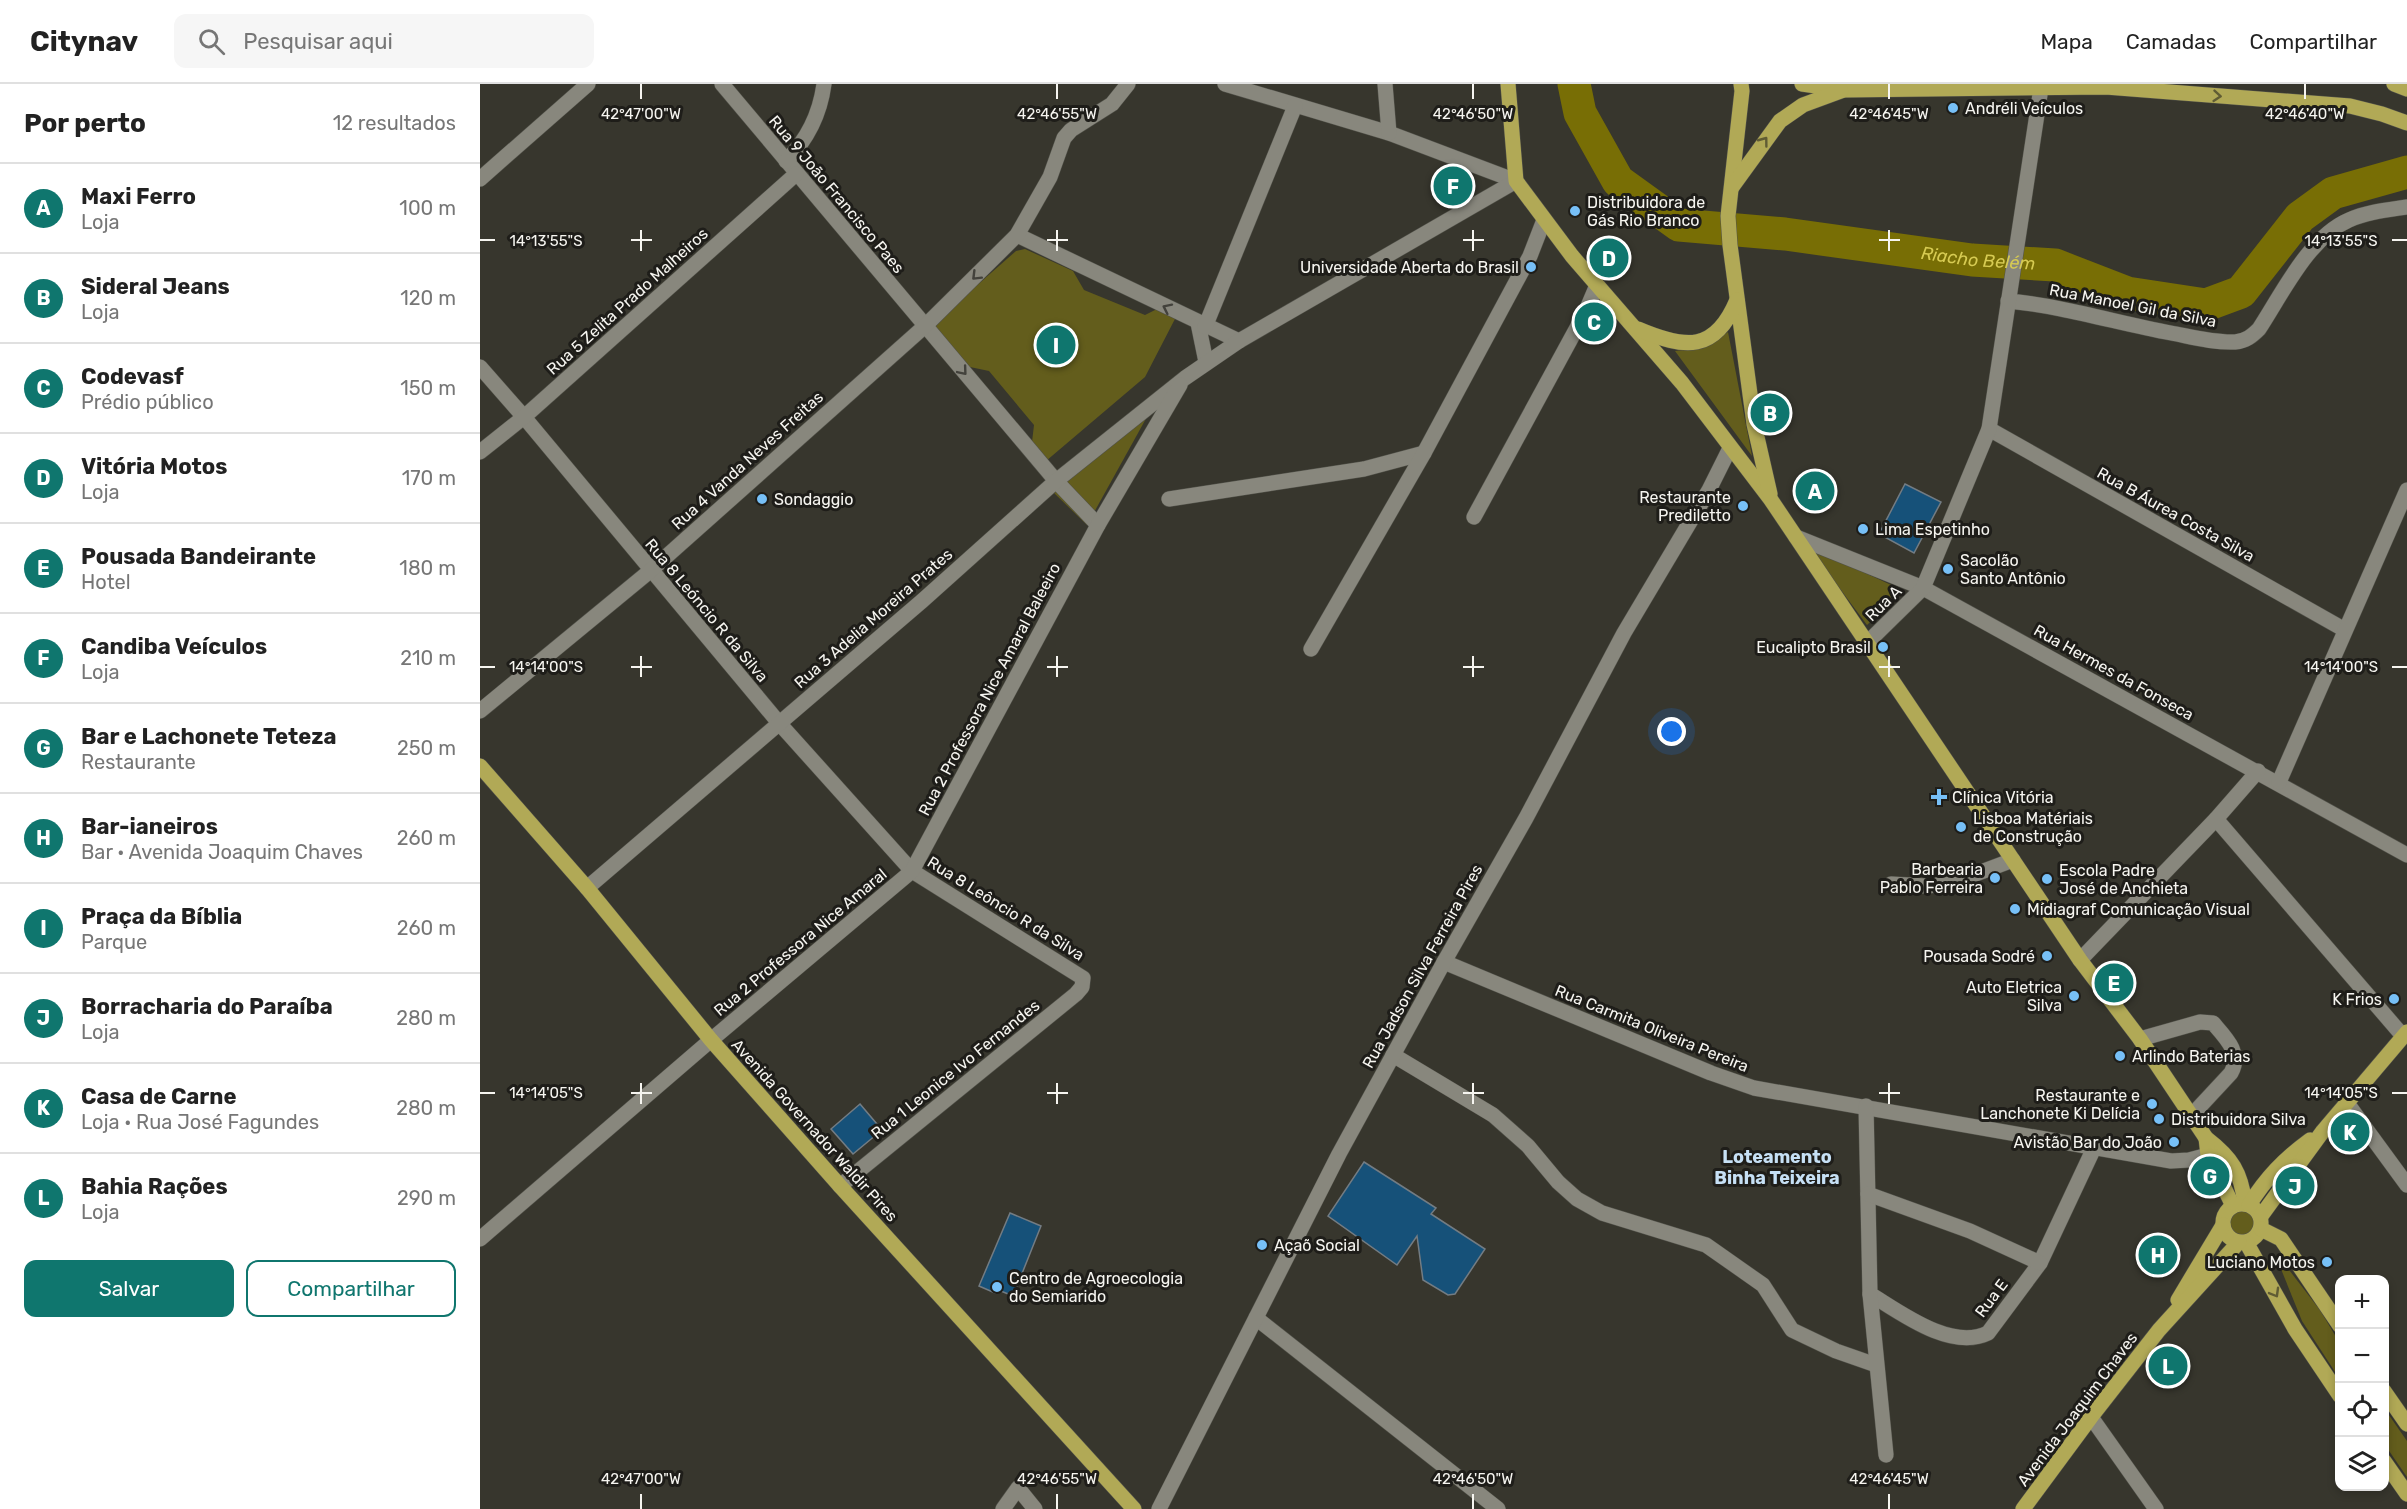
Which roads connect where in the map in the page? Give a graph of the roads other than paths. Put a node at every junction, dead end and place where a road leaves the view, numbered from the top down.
1 (588, 84) edge
2 (722, 84) edge
3 (824, 84) edge
4 (1128, 84) edge
5 (1225, 84) edge
6 (1385, 84) edge
7 (1508, 84) edge
8 (1741, 84) edge
9 (1802, 84) edge
10 (2394, 84) edge
11 (1953, 86) edge
12 (1897, 87) edge
13 (2041, 88) junction
14 (2407, 89) edge
15 (1844, 90) junction
16 (1295, 106) junction
17 (2407, 123) edge
18 (1389, 134) junction
19 (786, 161) junction
20 (796, 174) junction
21 (480, 179) edge
22 (1516, 181) junction
23 (1731, 189) junction
24 (2407, 207) edge
25 (1544, 220) junction
26 (1017, 235) junction
27 (1597, 285) junction
28 (1738, 297) junction
29 (2008, 301) junction
30 (1201, 325) junction
31 (925, 326) junction
32 (1634, 327) junction
33 (1239, 341) junction
34 (1206, 362) junction
35 (480, 367) edge
36 (1185, 378) junction
37 (524, 417) junction
38 (1989, 429) junction
39 (1730, 447) junction
40 (480, 452) edge
41 (1424, 453) junction
42 (1056, 481) junction
43 (2407, 490) edge
44 (1168, 499) dead end
45 (1771, 500) junction
46 (1474, 517) dead end
47 (1098, 525) junction
48 (1796, 537) junction
49 (650, 571) junction
50 (1923, 588) junction
51 (2345, 630) junction
52 (1867, 643) junction
53 (1311, 649) dead end
54 (480, 711) edge
55 (779, 723) junction
56 (480, 766) edge
57 (2258, 771) junction
58 (2278, 782) junction
59 (2216, 819) junction
60 (2407, 855) edge
61 (2013, 860) junction
62 (912, 871) junction
63 (1891, 884) dead end
64 (587, 888) junction
65 (2080, 960) junction
66 (1444, 962) junction
67 (1081, 975) joint
68 (2405, 1034) edge
69 (2140, 1039) junction
70 (711, 1040) junction
71 (1393, 1055) junction
72 (2347, 1103) junction
73 (1866, 1106) junction
74 (2192, 1116) junction
75 (2323, 1131) junction
76 (2206, 1138) junction
77 (2094, 1148) junction
78 (2208, 1155) junction
79 (2407, 1185) edge
80 (840, 1186) junction
81 (1868, 1194) junction
82 (2242, 1205) junction
83 (2261, 1223) junction
84 (2223, 1225) junction
85 (480, 1239) edge
86 (2242, 1242) junction
87 (2040, 1263) junction
88 (1870, 1294) junction
89 (1256, 1318) junction
90 (2335, 1319) edge
91 (2159, 1330) junction
92 (1876, 1365) junction
93 (2335, 1389) edge
94 (2389, 1397) edge
95 (2091, 1417) junction
96 (2407, 1424) edge
97 (1886, 1455) dead end
98 (2389, 1467) edge
99 (2407, 1494) edge
100 (1003, 1509) edge
101 (1035, 1509) edge
102 (1134, 1509) edge
103 (1159, 1509) edge
104 (1498, 1509) edge
105 (2023, 1509) edge
106 (2156, 1509) edge

1 - 21 street
2 - 19 street, Rua 9 João Francisco Paes
3 - 19 street
4 - 26 street, Rua 4 Vanda Neves Freitas
5 - 16 street
6 - 18 street
7 - 22 main road
8 - 23 main road
9 - 15 main road
10 - 14 main road
11 - 12 main road
11 - 13 main road
12 - 15 main road
13 -> 17 main road
13 - 29 street
23 -> 15 main road
16 - 18 street
16 - 30 street
18 - 22 street
19 - 20 street, Rua 9 João Francisco Paes
20 - 31 street, Rua 9 João Francisco Paes
20 - 37 street, Rua 5 Zelita Prado Malheiros
22 - 25 main road
22 - 33 street, Rua 3 Adelia Moreira Prates
23 - 28 main road
24 - 29 street, Rua Manoel Gil da Silva
25 - 27 main road
25 - 41 street
30 -> 26 street
26 -> 31 street, Rua 4 Vanda Neves Freitas
27 - 32 main road
27 - 46 street
28 - 32 main road
28 - 45 main road
29 - 38 street
30 - 33 street
30 - 34 street
31 -> 42 street, Rua 9 João Francisco Paes
31 - 49 street, Rua 4 Vanda Neves Freitas
32 - 39 main road
33 - 34 street, Rua 3 Adelia Moreira Prates
34 - 36 street, Rua 3 Adelia Moreira Prates
35 - 37 street, Rua 8 Leóncio R da Silva
36 - 42 street, Rua 3 Adelia Moreira Prates
36 - 47 street, Rua 2 Professora Nice Amaral Baleeiro
37 - 40 street, Rua 5 Zelita Prado Malheiros
37 - 49 street, Rua 8 Leóncio R da Silva
38 - 50 street
38 - 51 street, Rua B Áurea Costa Silva
39 - 45 main road
39 - 66 street, Rua Jadson Silva Ferreira Pires
41 - 44 street
41 - 53 street
42 - 47 street, Rua 9 João Francisco Paes
42 - 55 street, Rua 3 Adelia Moreira Prates
43 - 51 street
45 - 48 main road
47 - 62 street, Rua 2 Professora Nice Amaral Baleeiro
48 - 50 street, Rua Hermes da Fonseca
48 - 52 main road
49 - 54 street, Rua 4 Vanda Neves Freitas
49 - 55 street, Rua 8 Leóncio R da Silva
50 - 52 street, Rua A
50 - 57 street, Rua Hermes da Fonseca
51 - 58 street
52 - 61 main road
55 - 62 street, Rua 8 Leóncio R da Silva
55 - 64 street, Rua 3 Adelia Moreira Prates
56 - 64 main road, Avenida Governador Waldir Pires
57 - 58 street, Rua Hermes da Fonseca
57 - 59 street
58 - 60 street, Rua Hermes da Fonseca
59 - 65 street
59 - 68 street
61 - 63 street
61 - 65 main road
62 - 67 street, Rua 8 Leôncio R da Silva
62 - 70 street, Rua 2 Professora Nice Amaral
64 - 70 main road, Avenida Governador Waldir Pires
65 - 69 main road
66 - 71 street, Rua Jadson Silva Ferreira Pires
66 - 73 street, Rua Carmita Oliveira Pereira
67 - 80 street, Rua 1 Leonice Ivo Fernandes
68 - 72 main road
69 - 74 main road
69 - 74 street
70 - 80 main road, Avenida Governador Waldir Pires
70 - 85 street, Rua 2 Professora Nice Amaral
71 - 89 street, Rua Jadson Silva Ferreira Pires
71 - 92 street
72 - 75 main road
72 - 79 street
73 - 77 street, Rua Carmita Oliveira Pereira
73 - 81 street
74 - 76 main road
75 - 82 main road
75 - 83 main road
76 - 78 main road
76 - 82 main road
77 - 78 street, Rua Carmita Oliveira Pereira
77 - 87 street, Rua E
78 - 82 main road
80 - 102 main road, Avenida Governador Waldir Pires
81 - 87 street
81 - 88 street
82 - 83 main road
82 - 84 main road
83 - 86 main road
83 - 90 main road
84 - 86 main road
84 - 91 main road, Avenida Joaquim Chaves
86 - 91 main road, Avenida Joaquim Chaves
86 -> 93 main road
87 - 88 street, Rua E
88 - 92 street
89 - 103 street, Rua Jadson Silva Ferreira Pires
89 - 104 street
91 - 95 main road, Avenida Joaquim Chaves
92 - 97 street
94 - 96 main road
95 - 105 main road, Avenida Joaquim Chaves
95 - 106 street
98 - 99 main road
100 - 101 street

